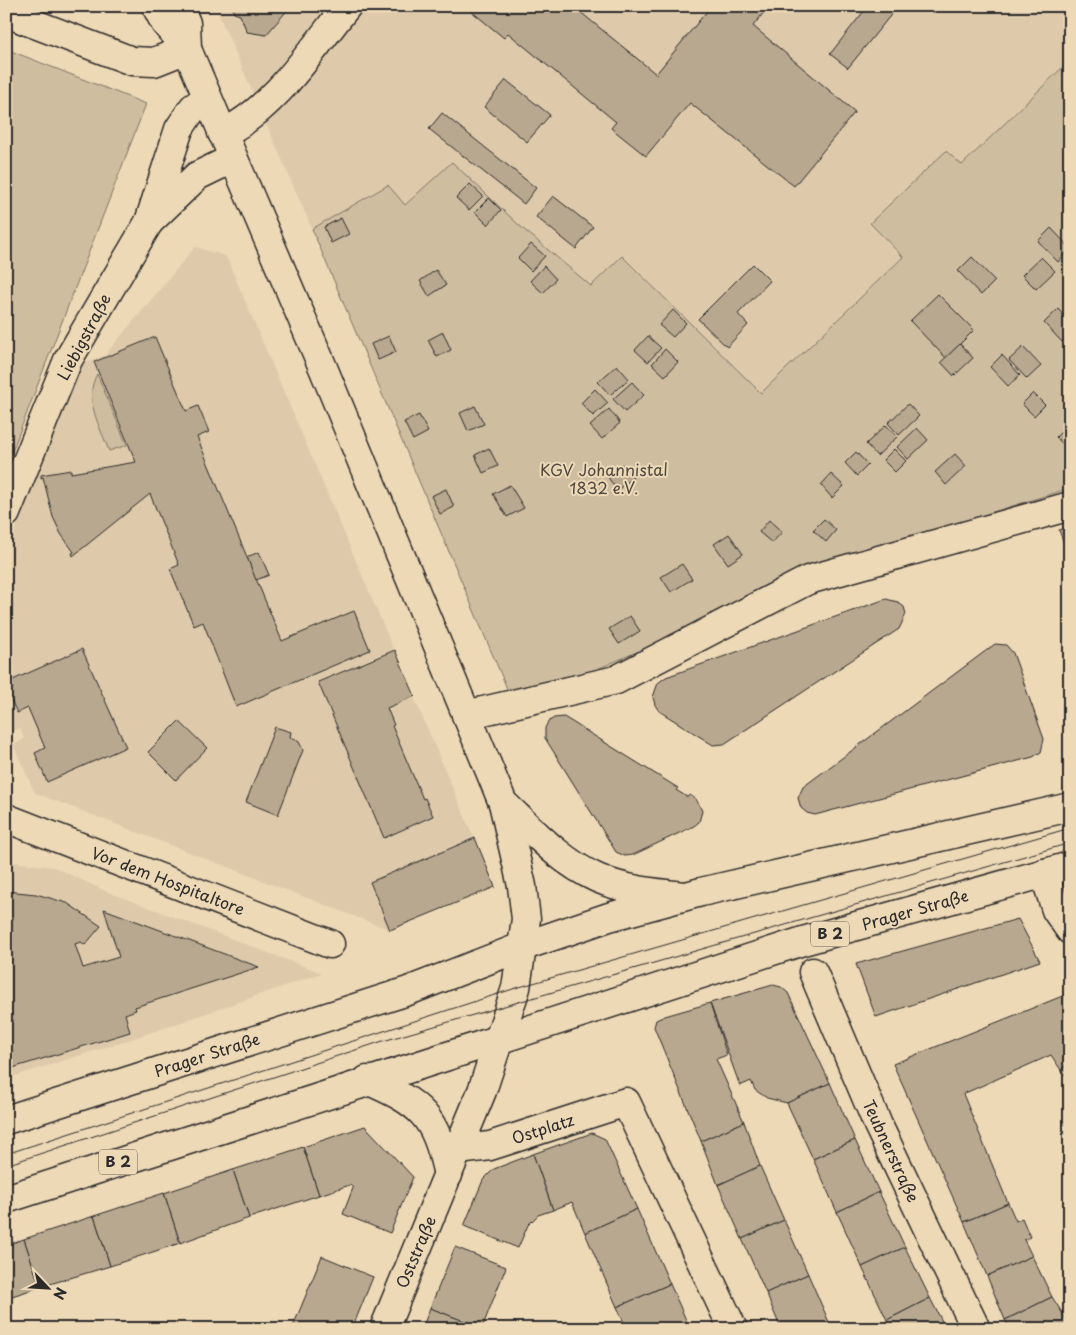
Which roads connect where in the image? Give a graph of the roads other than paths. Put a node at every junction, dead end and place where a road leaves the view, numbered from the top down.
1 (156, 6) edge
2 (179, 6) edge
3 (347, 6) edge
4 (6, 12) edge
5 (187, 49) junction
6 (207, 98) junction
7 (222, 133) junction
8 (232, 159) junction
9 (149, 222) junction
10 (1070, 506) edge
11 (6, 513) edge
12 (466, 715) junction
13 (503, 803) junction
14 (1070, 807) edge
15 (6, 818) edge
16 (1070, 866) edge
17 (1044, 873) junction
18 (684, 896) junction
19 (1069, 929) edge
20 (330, 944) dead end
21 (524, 946) junction
22 (813, 972) dead end
23 (501, 1039) junction
24 (367, 1080) junction
25 (6, 1120) edge
26 (458, 1150) junction
27 (448, 1175) junction
28 (6, 1198) edge
29 (384, 1329) edge
30 (733, 1329) edge
31 (976, 1329) edge

1 - 5 street
2 - 5 street
3 - 7 street
4 - 5 street
5 - 6 street
6 - 7 street
6 - 9 street, Liebigstraße
7 - 8 street
8 - 9 street, Liebigstraße
8 - 12 street
9 - 11 street, Liebigstraße
10 - 12 street
12 - 13 street
13 - 18 street
13 - 21 street
14 - 18 street
15 - 20 street, Vor dem Hospitaltore
16 - 17 street, Prager Straße / B 2
17 - 19 street
17 - 23 street, Prager Straße / B 2
18 - 21 street
21 - 23 street
21 - 25 street, Prager Straße
22 - 31 street, Teubnerstraße
23 - 24 street, B 2
23 - 26 street
24 - 27 street
24 - 28 street, B 2
26 - 27 street
26 - 30 street, Ostplatz
27 - 29 street, Oststraße

